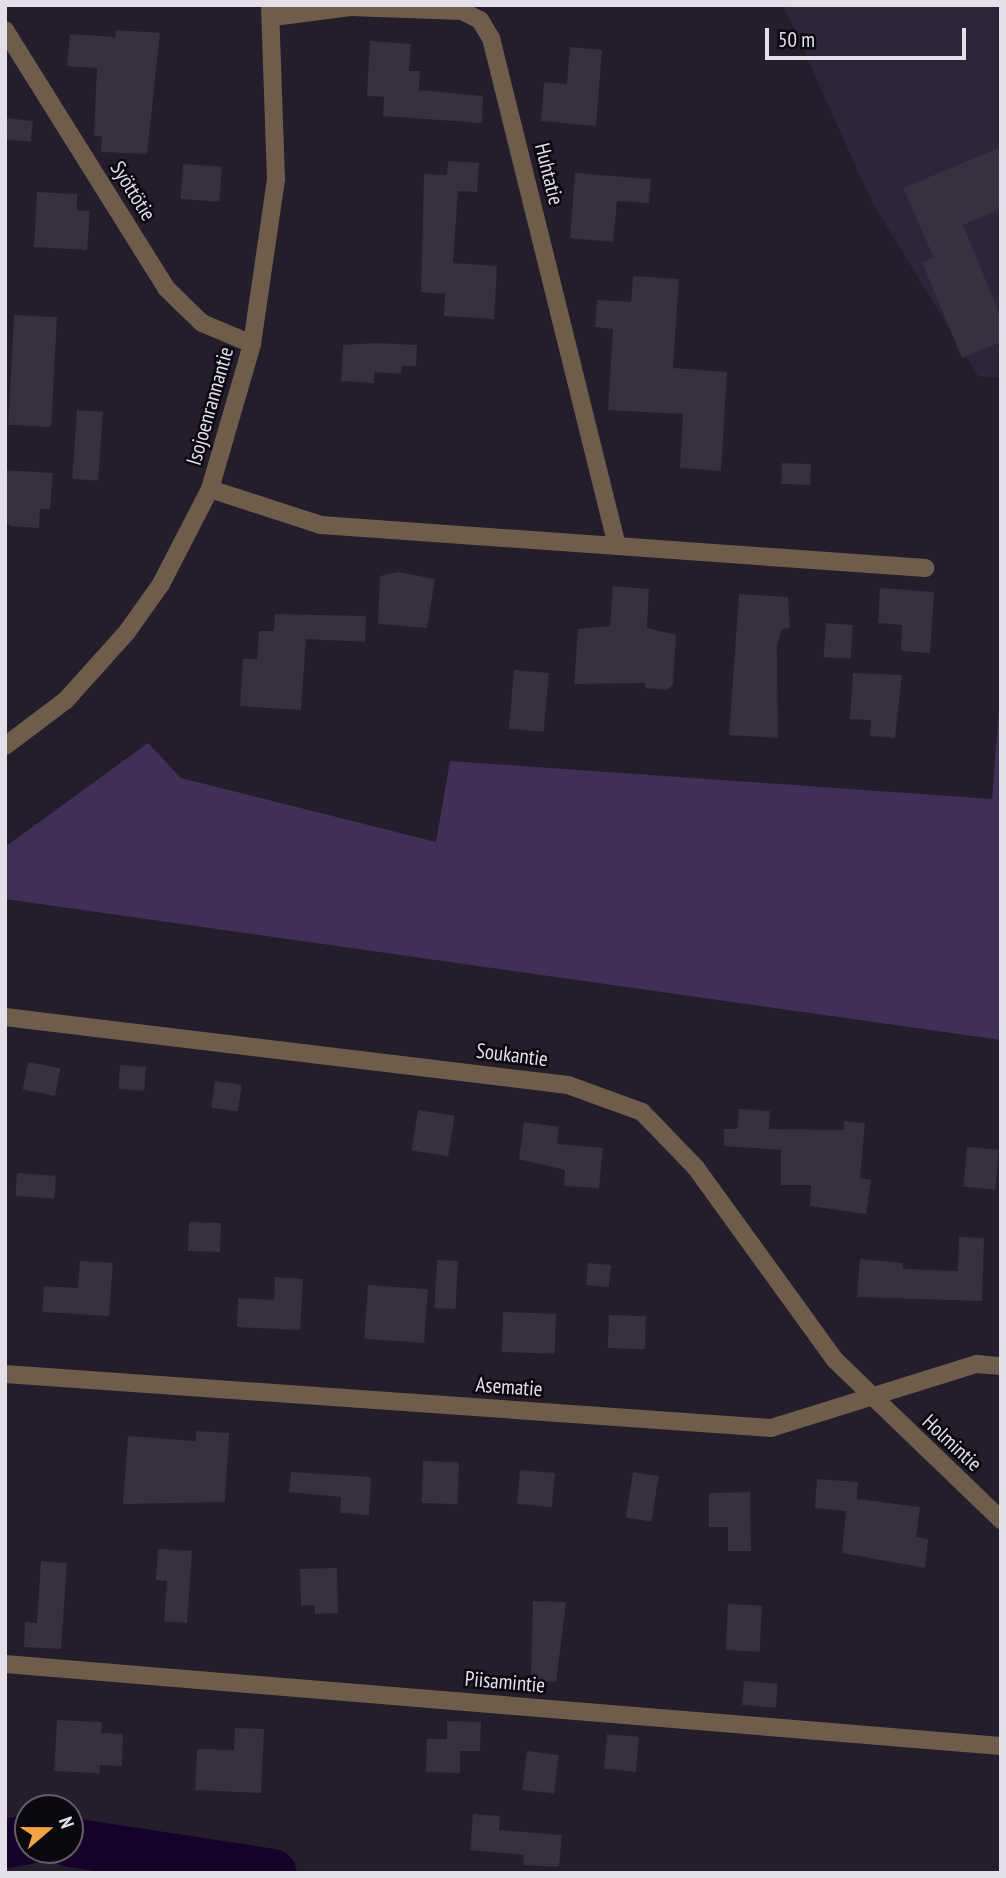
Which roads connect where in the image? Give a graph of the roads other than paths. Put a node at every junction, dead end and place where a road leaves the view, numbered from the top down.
1 (272, 11) edge
2 (5, 30) edge
3 (251, 344) junction
4 (209, 489) junction
5 (617, 546) junction
6 (925, 568) dead end
7 (5, 747) edge
8 (5, 1017) edge
9 (1001, 1366) edge
10 (5, 1374) edge
11 (872, 1399) junction
12 (1001, 1520) edge
13 (5, 1664) edge
14 (1001, 1745) edge

1 - 3 street, Isojoenrannantie
1 - 5 street, Huhtatie
2 - 3 street, Syöttötie
3 - 4 street, Isojoenrannantie
4 - 5 street
4 - 7 street, Isojoenrannantie
5 - 6 street
8 - 11 street, Soukantie
9 - 11 street, Asematie
10 - 11 street, Asematie
11 - 12 street, Holmintie
13 - 14 street, Piisamintie

